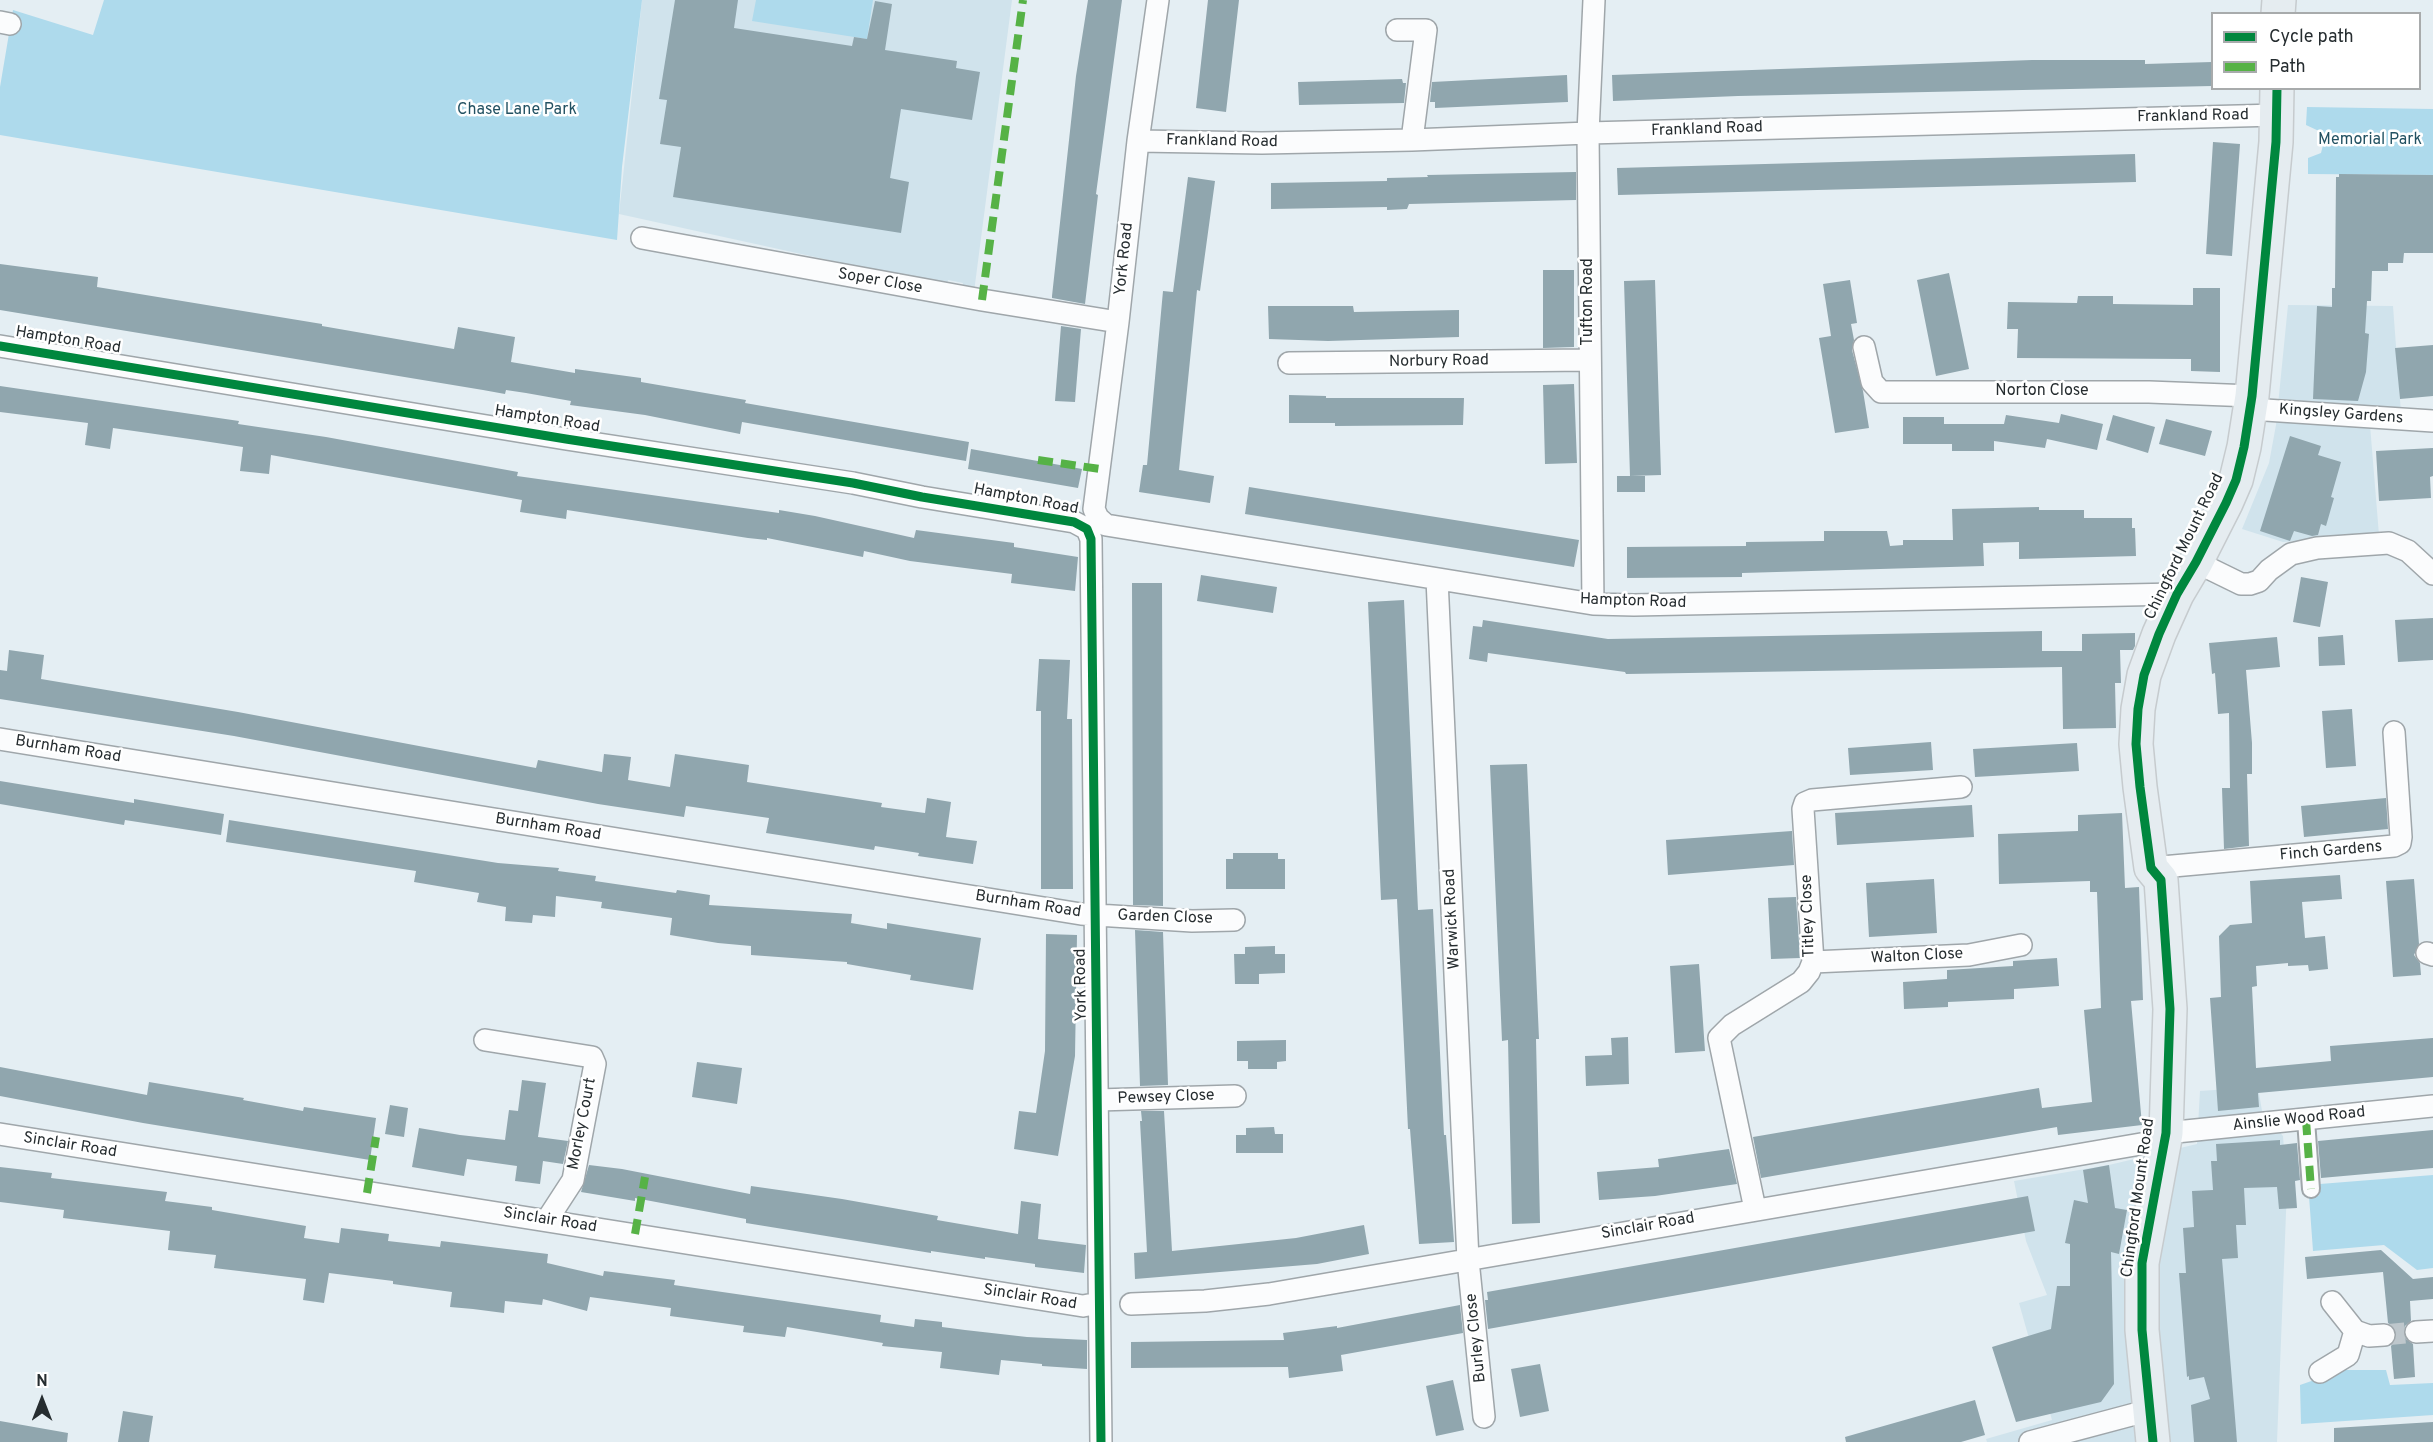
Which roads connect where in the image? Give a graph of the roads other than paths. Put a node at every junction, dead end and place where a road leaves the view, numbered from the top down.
1 (1158, 0) edge
2 (1594, 0) edge
3 (1397, 30) dead end
4 (2277, 102) edge
5 (1588, 133) junction
6 (1412, 140) junction
7 (1138, 141) junction
8 (642, 238) dead end
9 (1118, 322) junction
10 (0, 345) edge
11 (1864, 347) dead end
12 (1589, 360) junction
13 (1289, 363) dead end
14 (2251, 403) junction
15 (2433, 421) edge
16 (1092, 524) junction
17 (2196, 562) junction
18 (2433, 574) edge
19 (1437, 579) junction
20 (2177, 594) junction
21 (1593, 604) junction
22 (2394, 732) dead end
23 (0, 739) edge
24 (1961, 787) dead end
25 (2151, 868) junction
26 (1096, 916) junction
27 (1234, 920) dead end
28 (2021, 945) dead end
29 (1813, 962) junction
30 (485, 1040) dead end
31 (1235, 1096) dead end
32 (1098, 1100) junction
33 (2433, 1106) edge
34 (2306, 1120) junction
35 (0, 1134) edge
36 (2165, 1137) junction
37 (2311, 1189) dead end
38 (1755, 1209) junction
39 (547, 1220) junction
40 (1468, 1260) junction
41 (2332, 1302) dead end
42 (1099, 1303) junction
43 (1131, 1304) dead end
44 (2355, 1331) junction
45 (2384, 1335) tunnel mouth
46 (2320, 1372) dead end
47 (2150, 1410) junction
48 (1484, 1417) dead end
49 (1101, 1442) edge
50 (2030, 1442) edge
51 (2153, 1442) edge

1 - 7 street, York Road
2 - 5 street, Tufton Road
3 - 6 street
4 - 5 street, Frankland Road
4 - 14 main road, Chingford Mount Road
5 - 6 street, Frankland Road
5 - 12 street, Tufton Road
6 - 7 street, Frankland Road
7 - 9 street, York Road
8 - 9 street, Soper Close
9 - 16 street, York Road
10 - 16 street, Hampton Road
11 - 14 street, Norton Close
12 - 13 street, Norbury Road
12 - 21 street, Tufton Road
14 - 15 street, Kingsley Gardens
14 - 17 main road, Chingford Mount Road
16 - 19 street, Hampton Road
16 - 26 street, York Road
17 - 18 street
17 - 20 main road, Chingford Mount Road
19 - 21 street, Hampton Road
19 - 40 street, Warwick Road
20 - 21 street, Hampton Road
20 - 25 main road, Chingford Mount Road
22 - 25 street, Finch Gardens
23 - 26 street, Burnham Road
24 - 29 street, Titley Close
25 - 36 main road, Chingford Mount Road
26 - 27 street, Garden Close
26 - 32 street, York Road
28 - 29 street, Walton Close
29 - 38 street, Titley Close
30 - 39 street, Morley Court
31 - 32 street, Pewsey Close
32 - 42 street, York Road
33 - 34 street, Ainslie Wood Road
34 - 36 street, Ainslie Wood Road
34 - 37 street
35 - 39 street, Sinclair Road
36 - 38 street, Sinclair Road
36 - 47 main road, Chingford Mount Road
38 - 40 street, Sinclair Road
39 - 42 street, Sinclair Road
40 - 43 street, Sinclair Road
40 - 48 street, Burley Close
41 - 44 street
42 - 49 street, York Road
44 - 45 street
44 - 46 street
47 - 50 street
47 - 51 main road, Chingford Mount Road

